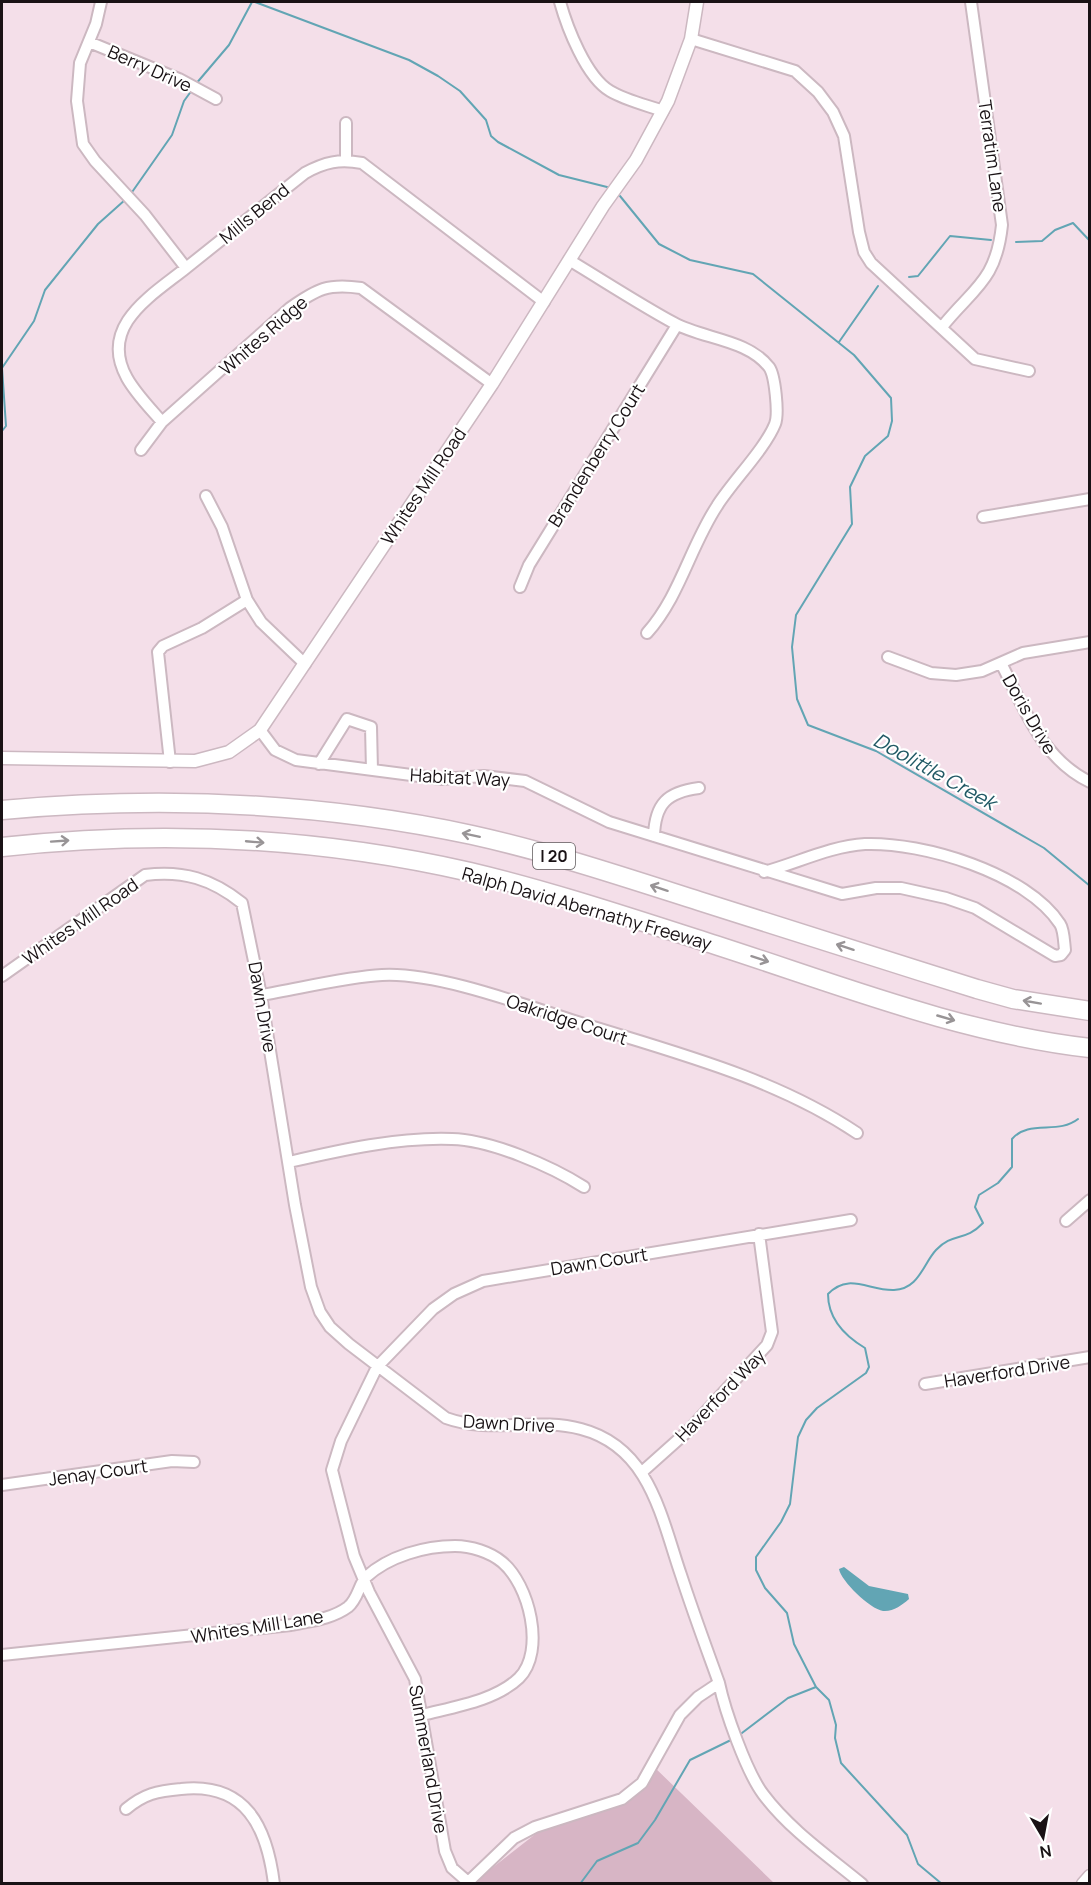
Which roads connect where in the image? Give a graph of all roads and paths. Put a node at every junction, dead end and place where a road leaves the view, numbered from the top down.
1 (101, 2) edge
2 (560, 2) edge
3 (697, 2) edge
4 (971, 2) edge
5 (690, 39) junction
6 (89, 42) junction
7 (216, 99) dead end
8 (663, 111) junction
9 (346, 123) dead end
10 (346, 160) junction
11 (569, 260) junction
12 (186, 268) junction
13 (544, 302) junction
14 (677, 325) junction
15 (942, 327) junction
16 (1029, 371) dead end
17 (492, 384) junction
18 (162, 422) junction
19 (141, 450) dead end
20 (206, 496) dead end
21 (1089, 499) edge
22 (983, 517) dead end
23 (520, 587) dead end
24 (247, 600) junction
25 (647, 633) dead end
26 (1089, 642) edge
27 (888, 657) dead end
28 (1001, 663) junction
29 (305, 664) junction
30 (260, 730) junction
31 (2, 758) edge
32 (170, 762) junction
33 (320, 764) junction
34 (372, 770) junction
35 (1089, 782) edge
36 (699, 788) dead end
37 (2, 810) edge
38 (654, 836) junction
39 (2, 847) edge
40 (764, 872) junction
41 (228, 893) joint
42 (2, 976) edge
43 (261, 995) junction
44 (1089, 1011) edge
45 (1089, 1048) edge
46 (857, 1133) dead end
47 (289, 1162) junction
48 (584, 1187) dead end
49 (1089, 1200) edge
50 (851, 1220) dead end
51 (1066, 1221) dead end
52 (759, 1234) junction
53 (1089, 1357) edge
54 (377, 1368) junction
55 (925, 1384) dead end
56 (194, 1462) dead end
57 (642, 1472) junction
58 (2, 1485) edge
59 (364, 1579) junction
60 (2, 1655) edge
61 (719, 1683) junction
62 (422, 1715) junction
63 (126, 1809) dead end
64 (1089, 1876) edge
65 (467, 1883) edge
66 (274, 1884) edge
67 (862, 1884) edge
68 (1083, 1884) edge

1 - 6 street, Berry Drive
2 - 8 street
3 - 5 street, Whites Mill Road
4 - 15 street, Terratim Lane
5 - 8 street, Whites Mill Road
5 - 15 street
6 - 7 street, Berry Drive
6 - 12 street
8 - 11 street, Whites Mill Road
9 - 10 street
10 - 12 street, Mills Bend
10 - 13 street
11 - 13 street, Whites Mill Road
11 - 14 street
12 - 18 street
13 - 17 street, Whites Mill Road
14 - 23 street, Brandenberry Court
14 - 25 street
15 - 16 street
17 - 18 street, Whites Ridge
17 - 29 street, Whites Mill Road
18 - 19 street, Whites Ridge
20 - 24 street
21 - 22 street
24 - 29 street
24 - 32 street
26 - 28 street
27 - 28 street
28 - 35 street, Doris Drive
29 - 30 street, Whites Mill Road
30 - 32 street, Whites Mill Road
30 - 33 street, Habitat Way
31 - 32 street, Whites Mill Road
33 - 34 street, Habitat Way
33 - 34 street
34 - 38 street, Habitat Way
36 - 38 street
44 -> 37 highway, Ralph David Abernathy Freeway / I 20
38 - 40 street, Habitat Way
39 -> 45 highway, Ralph David Abernathy Freeway / I 20
40 - 40 street, Habitat Way
41 - 42 street, Whites Mill Road
41 - 43 street, Dawn Drive
43 - 46 street, Oakridge Court
43 - 47 street, Dawn Drive
47 - 48 street
47 - 54 street, Dawn Drive
49 - 51 street
50 - 52 street, Dawn Court
52 - 54 street, Dawn Court
52 - 57 street, Haverford Way
53 - 55 street, Haverford Drive
54 - 57 street, Dawn Drive
54 - 59 street, Summerland Drive
56 - 58 street, Jenay Court
57 - 61 street, Dawn Drive
59 - 60 street, Whites Mill Lane
59 - 62 street, Summerland Drive
59 - 62 street, Whites Mill Lane
61 - 65 street
61 - 67 street, Dawn Drive
62 - 65 street, Summerland Drive
63 - 66 street
64 - 68 street

